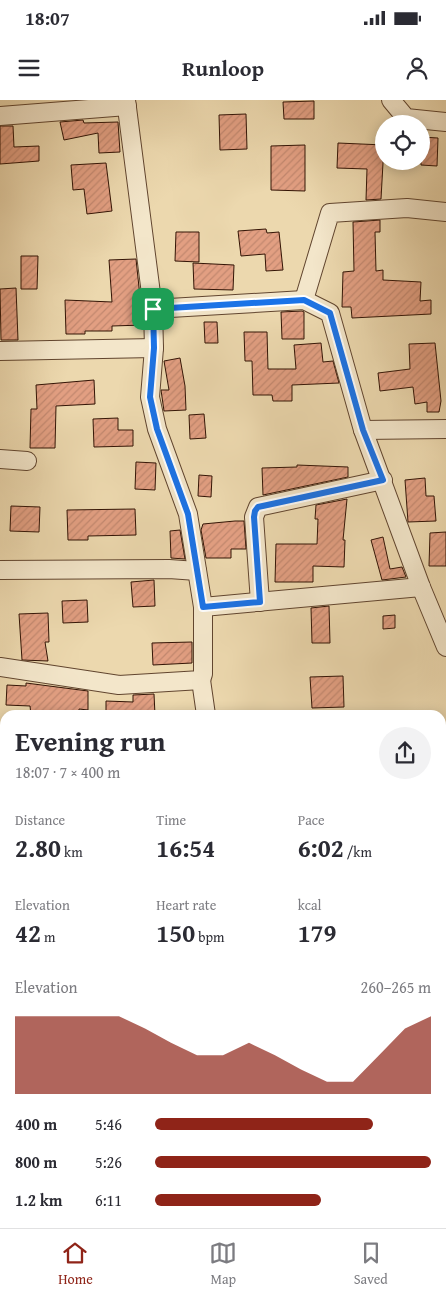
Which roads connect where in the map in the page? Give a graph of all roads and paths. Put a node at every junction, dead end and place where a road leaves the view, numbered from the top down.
1 (391, 100) edge
2 (127, 103) edge
3 (0, 116) edge
4 (446, 122) edge
5 (446, 212) edge
6 (304, 300) junction
7 (153, 309) junction
8 (154, 348) junction
9 (0, 351) edge
10 (446, 429) edge
11 (363, 430) junction
12 (0, 459) edge
13 (27, 461) dead end
14 (383, 480) junction
15 (0, 570) edge
16 (197, 571) junction
17 (421, 587) junction
18 (260, 602) junction
19 (203, 607) junction
20 (446, 647) edge
21 (0, 667) edge
22 (201, 680) junction
23 (205, 710) edge

1 - 4 street
2 - 3 street
2 - 7 street
5 - 6 street
6 - 7 street
6 - 11 street
7 - 8 street
8 - 9 street
8 - 16 street
10 - 11 street
11 - 14 street
12 - 13 street
14 - 17 street
14 - 18 street
15 - 16 street
16 - 19 street
17 - 18 street
17 - 20 street
18 - 19 street
19 - 22 street
21 - 22 street
22 - 23 street

